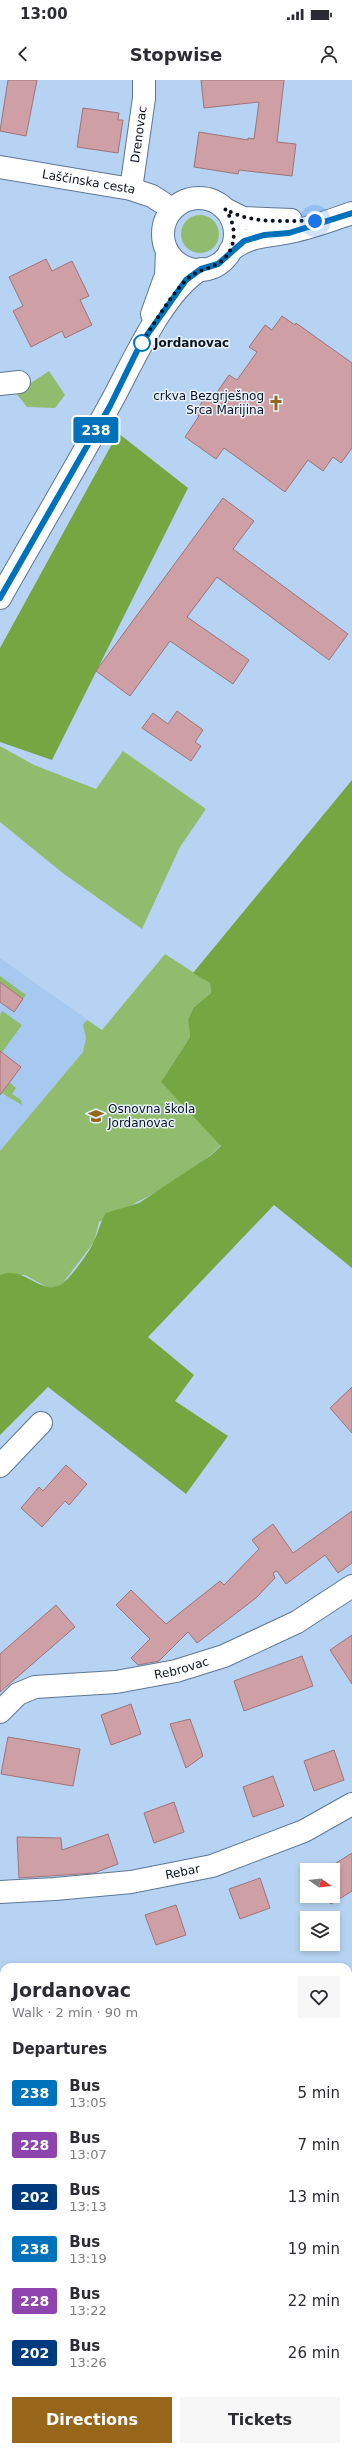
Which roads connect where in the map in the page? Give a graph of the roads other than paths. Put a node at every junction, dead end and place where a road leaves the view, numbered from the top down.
1 (144, 80) edge
2 (0, 168) edge
3 (130, 188) junction
4 (172, 209) junction
5 (225, 209) junction
6 (352, 213) edge
7 (328, 221) junction
8 (168, 251) junction
9 (230, 251) junction
10 (201, 269) junction
11 (140, 345) junction
12 (0, 598) edge
13 (41, 1423) dead end
14 (0, 1466) edge
15 (352, 1586) edge
16 (0, 1712) edge
17 (352, 1804) edge
18 (0, 1892) edge

1 - 3 main road, Drenovac
2 - 3 main road, Laščinska cesta
3 - 4 main road, Laščinska cesta
4 - 5 main road
4 - 8 main road
5 - 7 main road
5 - 9 main road
6 - 7 main road
7 - 9 main road
8 - 10 main road
8 - 11 main road
9 - 10 main road
10 - 11 main road
11 - 12 main road
13 - 14 main road
15 - 16 main road, Rebrovac
17 - 18 main road, Rebar

